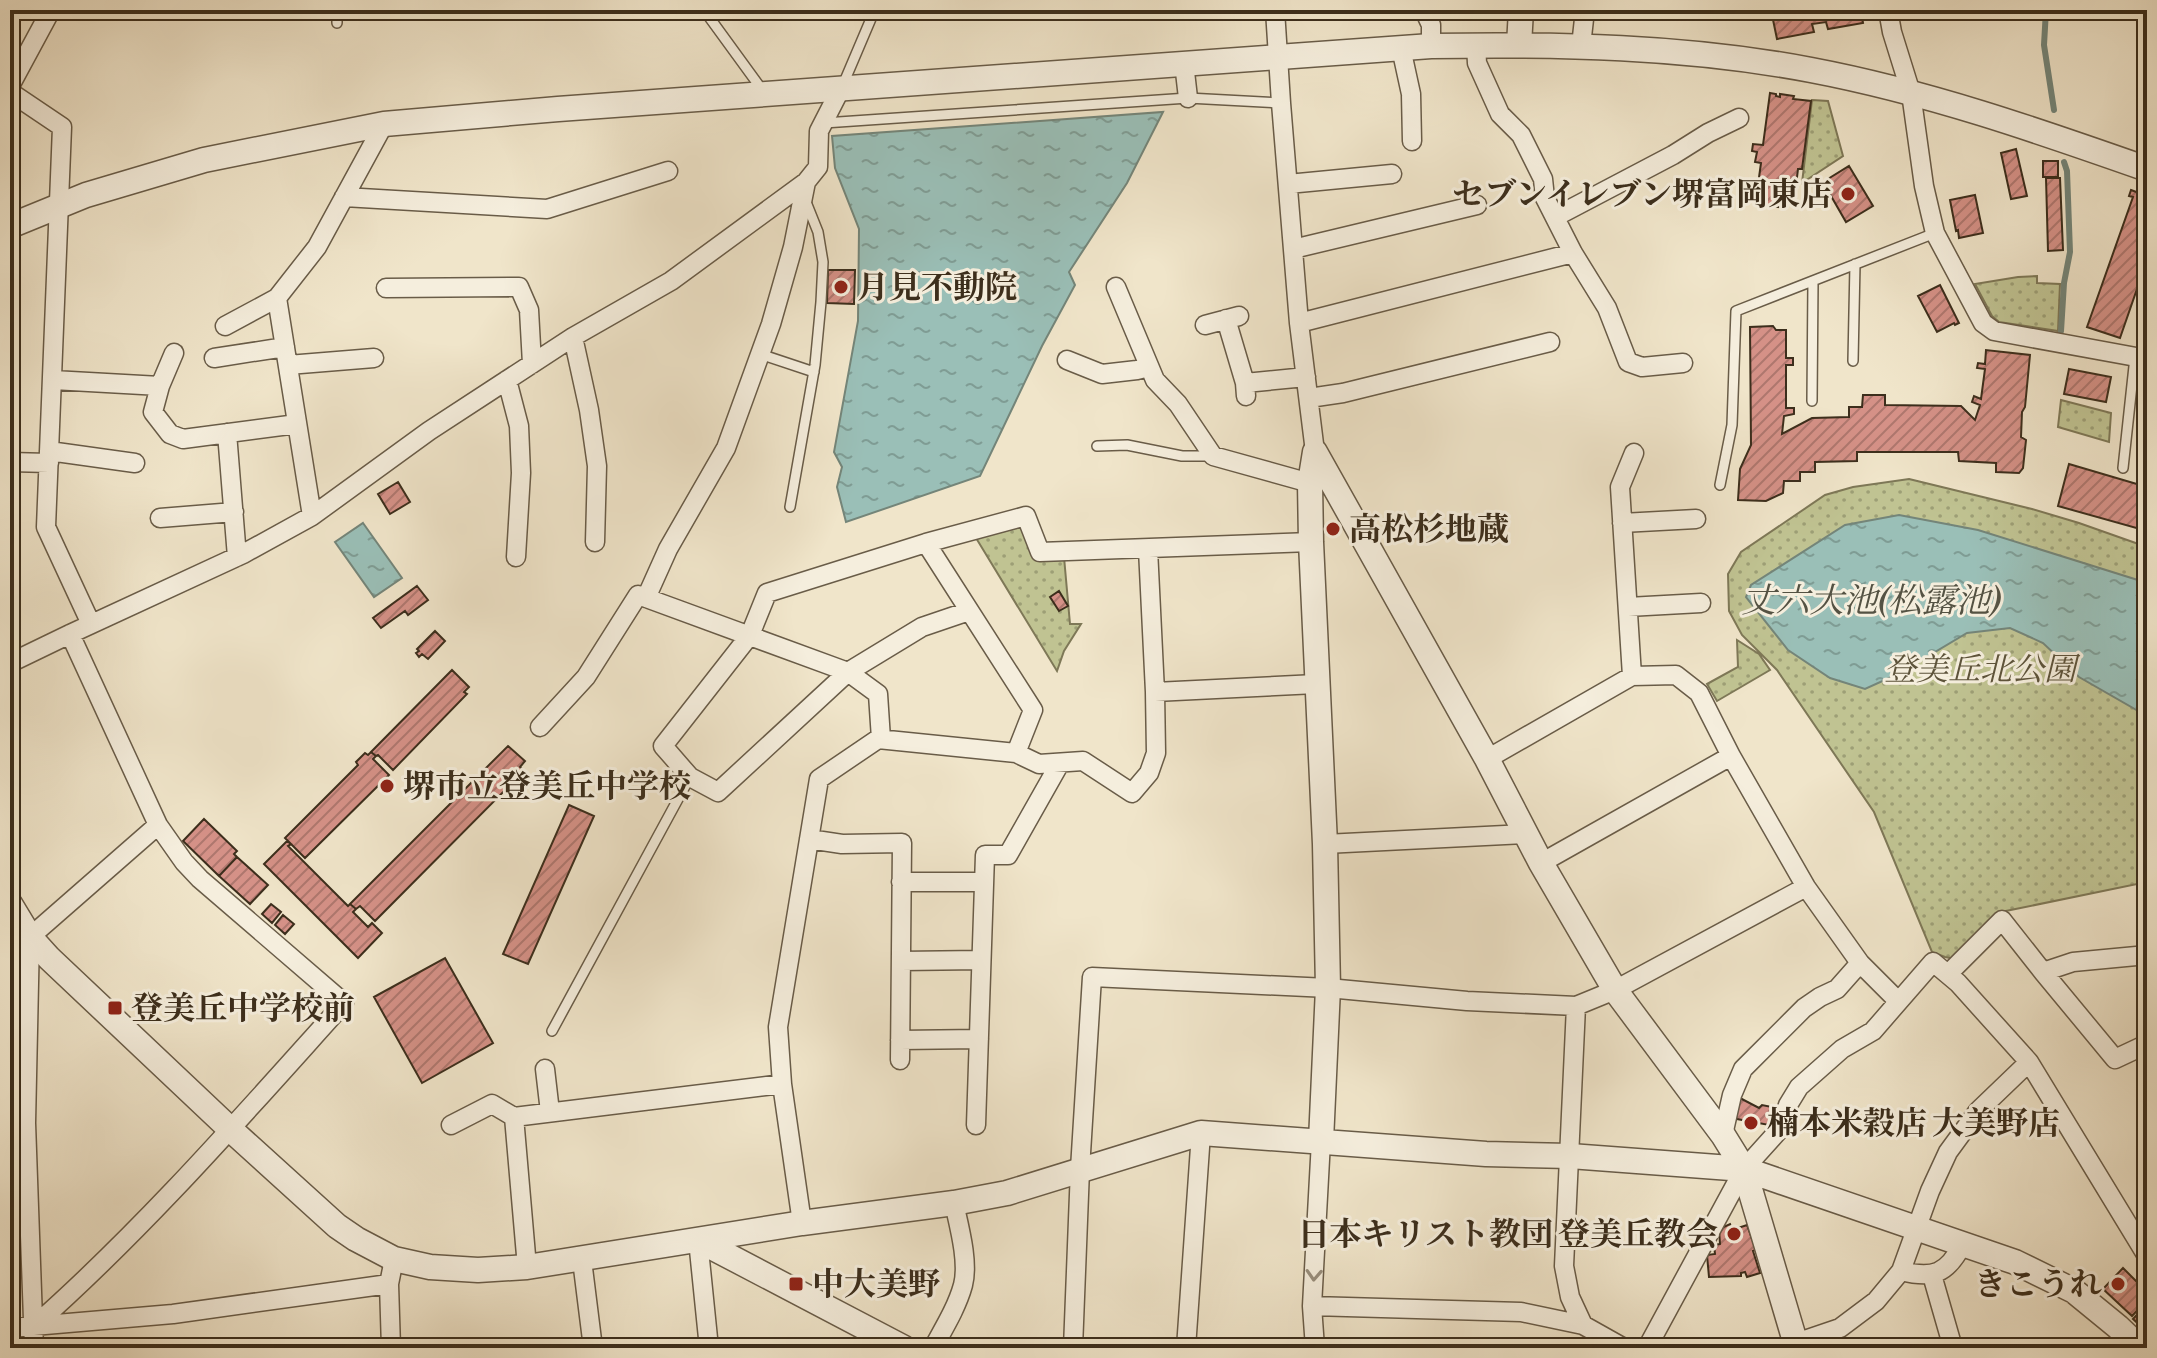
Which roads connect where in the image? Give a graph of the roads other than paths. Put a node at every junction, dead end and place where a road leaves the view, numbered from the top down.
1 (51, 10) edge
2 (337, 10) edge
3 (704, 10) edge
4 (873, 10) edge
5 (1275, 10) edge
6 (1424, 10) edge
7 (1521, 10) edge
8 (1585, 10) edge
9 (1888, 10) edge
10 (337, 23) dead end
11 (1476, 45) junction
12 (1519, 45) junction
13 (1431, 46) junction
14 (1581, 46) junction
15 (1401, 48) junction
16 (1277, 56) junction
17 (1184, 63) junction
18 (10, 86) edge
19 (840, 90) junction
20 (10, 92) edge
21 (1911, 93) junction
22 (766, 95) junction
23 (1188, 98) junction
24 (1281, 103) junction
25 (1739, 118) dead end
26 (824, 123) junction
27 (384, 124) junction
28 (1412, 141) dead end
29 (2147, 169) edge
30 (668, 171) dead end
31 (1392, 174) dead end
32 (1288, 184) junction
33 (804, 189) junction
34 (344, 197) junction
35 (1477, 205) dead end
36 (59, 206) junction
37 (1432, 216) junction
38 (1555, 217) junction
39 (10, 226) edge
40 (1935, 233) junction
41 (1437, 235) dead end
42 (1293, 249) junction
43 (1573, 253) junction
44 (1855, 264) junction
45 (1813, 281) junction
46 (1116, 287) dead end
47 (386, 288) dead end
48 (277, 298) junction
49 (1299, 323) junction
50 (1205, 325) dead end
51 (225, 326) dead end
52 (573, 337) junction
53 (1539, 352) dead end
54 (174, 353) dead end
55 (760, 354) junction
56 (286, 356) junction
57 (214, 358) dead end
58 (374, 358) dead end
59 (2141, 358) edge
60 (1067, 360) dead end
61 (1853, 361) dead end
62 (1683, 363) dead end
63 (532, 364) junction
64 (1149, 367) junction
65 (1442, 369) junction
66 (814, 372) junction
67 (1306, 377) junction
68 (53, 380) junction
69 (507, 380) junction
70 (160, 386) junction
71 (1447, 388) dead end
72 (1309, 398) junction
73 (1812, 401) dead end
74 (297, 424) junction
75 (227, 433) junction
76 (1097, 446) dead end
77 (1315, 452) junction
78 (1634, 453) dead end
79 (1213, 456) junction
80 (49, 457) junction
81 (10, 462) edge
82 (135, 463) dead end
83 (2123, 468) dead end
84 (1310, 483) junction
85 (1720, 485) dead end
86 (790, 507) dead end
87 (234, 512) junction
88 (312, 516) junction
89 (160, 518) dead end
90 (1696, 519) dead end
91 (1622, 523) junction
92 (595, 542) dead end
93 (1311, 542) junction
94 (926, 543) junction
95 (1148, 549) junction
96 (237, 557) junction
97 (516, 557) dead end
98 (646, 598) junction
99 (1701, 603) dead end
100 (1628, 607) junction
101 (969, 611) junction
102 (91, 624) junction
103 (70, 634) junction
104 (750, 635) junction
105 (10, 663) edge
106 (848, 672) junction
107 (1632, 676) junction
108 (1316, 684) junction
109 (1155, 692) junction
110 (540, 727) dead end
111 (881, 739) junction
112 (1016, 753) junction
113 (1731, 756) junction
114 (1487, 759) junction
115 (1060, 763) junction
116 (690, 777) junction
117 (158, 825) junction
118 (1525, 834) junction
119 (809, 839) junction
120 (1325, 844) junction
121 (1541, 863) junction
122 (901, 882) junction
123 (984, 882) junction
124 (1806, 887) junction
125 (10, 904) edge
126 (20, 942) edge
127 (2147, 955) edge
128 (981, 960) junction
129 (901, 961) junction
130 (1860, 963) junction
131 (2043, 972) junction
132 (1948, 974) junction
133 (1328, 988) junction
134 (1615, 990) junction
135 (1898, 1001) junction
136 (1576, 1006) junction
137 (552, 1031) dead end
138 (979, 1039) junction
139 (900, 1040) junction
140 (2147, 1044) edge
141 (900, 1060) dead end
142 (2029, 1062) junction
143 (545, 1069) dead end
144 (782, 1084) junction
145 (550, 1112) junction
146 (514, 1117) junction
147 (18, 1123) edge
148 (451, 1125) dead end
149 (976, 1125) dead end
150 (230, 1129) junction
151 (1201, 1133) junction
152 (1723, 1135) junction
153 (1321, 1141) junction
154 (1570, 1156) junction
155 (1080, 1169) junction
156 (1744, 1169) junction
157 (954, 1203) junction
158 (802, 1223) junction
159 (1917, 1230) junction
160 (698, 1240) junction
161 (1962, 1245) junction
162 (2147, 1256) edge
163 (394, 1259) junction
164 (582, 1260) junction
165 (527, 1267) junction
166 (1901, 1271) junction
167 (1932, 1275) junction
168 (389, 1284) junction
169 (1312, 1306) junction
170 (1583, 1325) junction
171 (33, 1327) junction
172 (10, 1328) edge
173 (877, 1342) edge
174 (1791, 1347) edge
175 (34, 1348) edge
176 (391, 1348) edge
177 (593, 1348) edge
178 (709, 1348) edge
179 (904, 1348) edge
180 (933, 1348) edge
181 (1073, 1348) edge
182 (1186, 1348) edge
183 (1315, 1348) edge
184 (1624, 1348) edge
185 (1647, 1348) edge
186 (1953, 1348) edge
187 (2140, 1348) edge

1 - 18 street
2 - 10 lane
3 - 22 lane
4 - 19 lane
5 - 16 street
6 - 13 street
7 - 12 street
8 - 14 street
9 - 21 street
11 - 12 street
11 - 13 street
11 - 38 street
12 - 14 street
13 - 15 street
14 - 21 street
15 - 16 street
15 - 28 street
16 - 17 street
16 - 24 street
17 - 19 street
17 - 23 street
19 - 22 street
19 - 26 street
20 - 36 street
21 - 29 street
21 - 40 street
22 - 27 street
23 - 24 lane
23 - 26 lane
24 - 32 street
25 - 38 street
26 - 33 street
27 - 34 street
27 - 36 street
30 - 34 street
31 - 32 street
32 - 42 street
33 - 52 street
33 - 55 street
33 - 66 lane
34 - 48 street
35 - 37 street
36 - 39 street
36 - 68 street
37 - 41 street
37 - 42 street
38 - 43 street
40 - 44 lane
40 - 59 street
42 - 49 street
43 - 49 street
43 - 62 street
44 - 45 lane
44 - 61 lane
45 - 73 lane
45 - 85 lane
46 - 64 street
47 - 63 street
48 - 51 street
48 - 56 street
49 - 67 street
50 - 67 street
52 - 63 street
52 - 92 street
53 - 65 street
54 - 70 street
55 - 66 lane
55 - 98 street
56 - 57 street
56 - 58 street
56 - 74 street
59 - 83 lane
60 - 64 street
63 - 69 street
64 - 79 street
65 - 71 street
65 - 72 street
66 - 86 lane
67 - 72 street
68 - 70 street
68 - 80 street
69 - 88 street
69 - 97 street
70 - 75 street
72 - 77 street
74 - 75 street
74 - 88 street
75 - 87 street
76 - 79 lane
77 - 84 street
77 - 114 street
78 - 91 street
79 - 84 street
80 - 81 street
80 - 82 street
80 - 102 street
84 - 93 street
87 - 89 street
87 - 96 street
88 - 96 street
90 - 91 street
91 - 100 street
93 - 95 street
93 - 108 street
94 - 95 street
94 - 101 street
94 - 104 street
95 - 109 street
96 - 102 street
98 - 104 street
98 - 110 street
99 - 100 street
100 - 107 street
101 - 106 street
101 - 112 street
102 - 103 street
103 - 105 street
103 - 117 street
104 - 106 street
104 - 116 street
106 - 111 street
106 - 116 street
107 - 113 street
107 - 114 street
108 - 109 street
108 - 120 street
109 - 115 street
111 - 112 street
111 - 119 street
112 - 115 street
113 - 121 street
113 - 124 street
114 - 118 street
115 - 123 street
116 - 137 lane
117 - 126 street
117 - 150 street
118 - 120 street
118 - 121 street
119 - 122 street
119 - 144 street
120 - 133 street
121 - 134 street
122 - 123 street
122 - 129 street
123 - 128 street
124 - 130 street
124 - 134 street
125 - 126 street
126 - 147 street
126 - 150 street
127 - 131 street
128 - 129 street
128 - 138 street
129 - 139 street
130 - 135 street
130 - 152 street
131 - 132 street
131 - 140 street
132 - 135 street
132 - 142 street
133 - 136 street
133 - 153 street
133 - 155 street
134 - 136 street
134 - 152 street
135 - 156 street
136 - 154 street
138 - 139 street
138 - 149 street
139 - 141 street
142 - 159 street
142 - 162 street
143 - 145 street
144 - 145 street
144 - 158 street
145 - 146 street
146 - 148 street
146 - 165 street
147 - 171 street
150 - 163 street
150 - 171 street
151 - 153 street
151 - 155 street
151 - 182 street
152 - 156 street
153 - 154 street
153 -> 169 street
154 - 156 street
154 - 170 street
155 - 157 street
155 - 181 street
156 - 159 street
156 - 174 street
156 - 185 street
157 - 158 street
157 - 180 street
158 - 160 street
159 - 161 street
159 - 166 street
160 - 164 street
160 - 173 street
160 - 178 street
161 - 167 street
161 - 187 street
163 - 165 street
163 - 168 street
164 - 165 street
164 - 177 street
166 - 167 street
166 - 174 street
167 - 186 street
168 - 171 street
168 - 176 street
169 - 170 street
169 - 183 street
170 - 184 street
171 - 172 street
171 - 175 street
173 - 179 street

